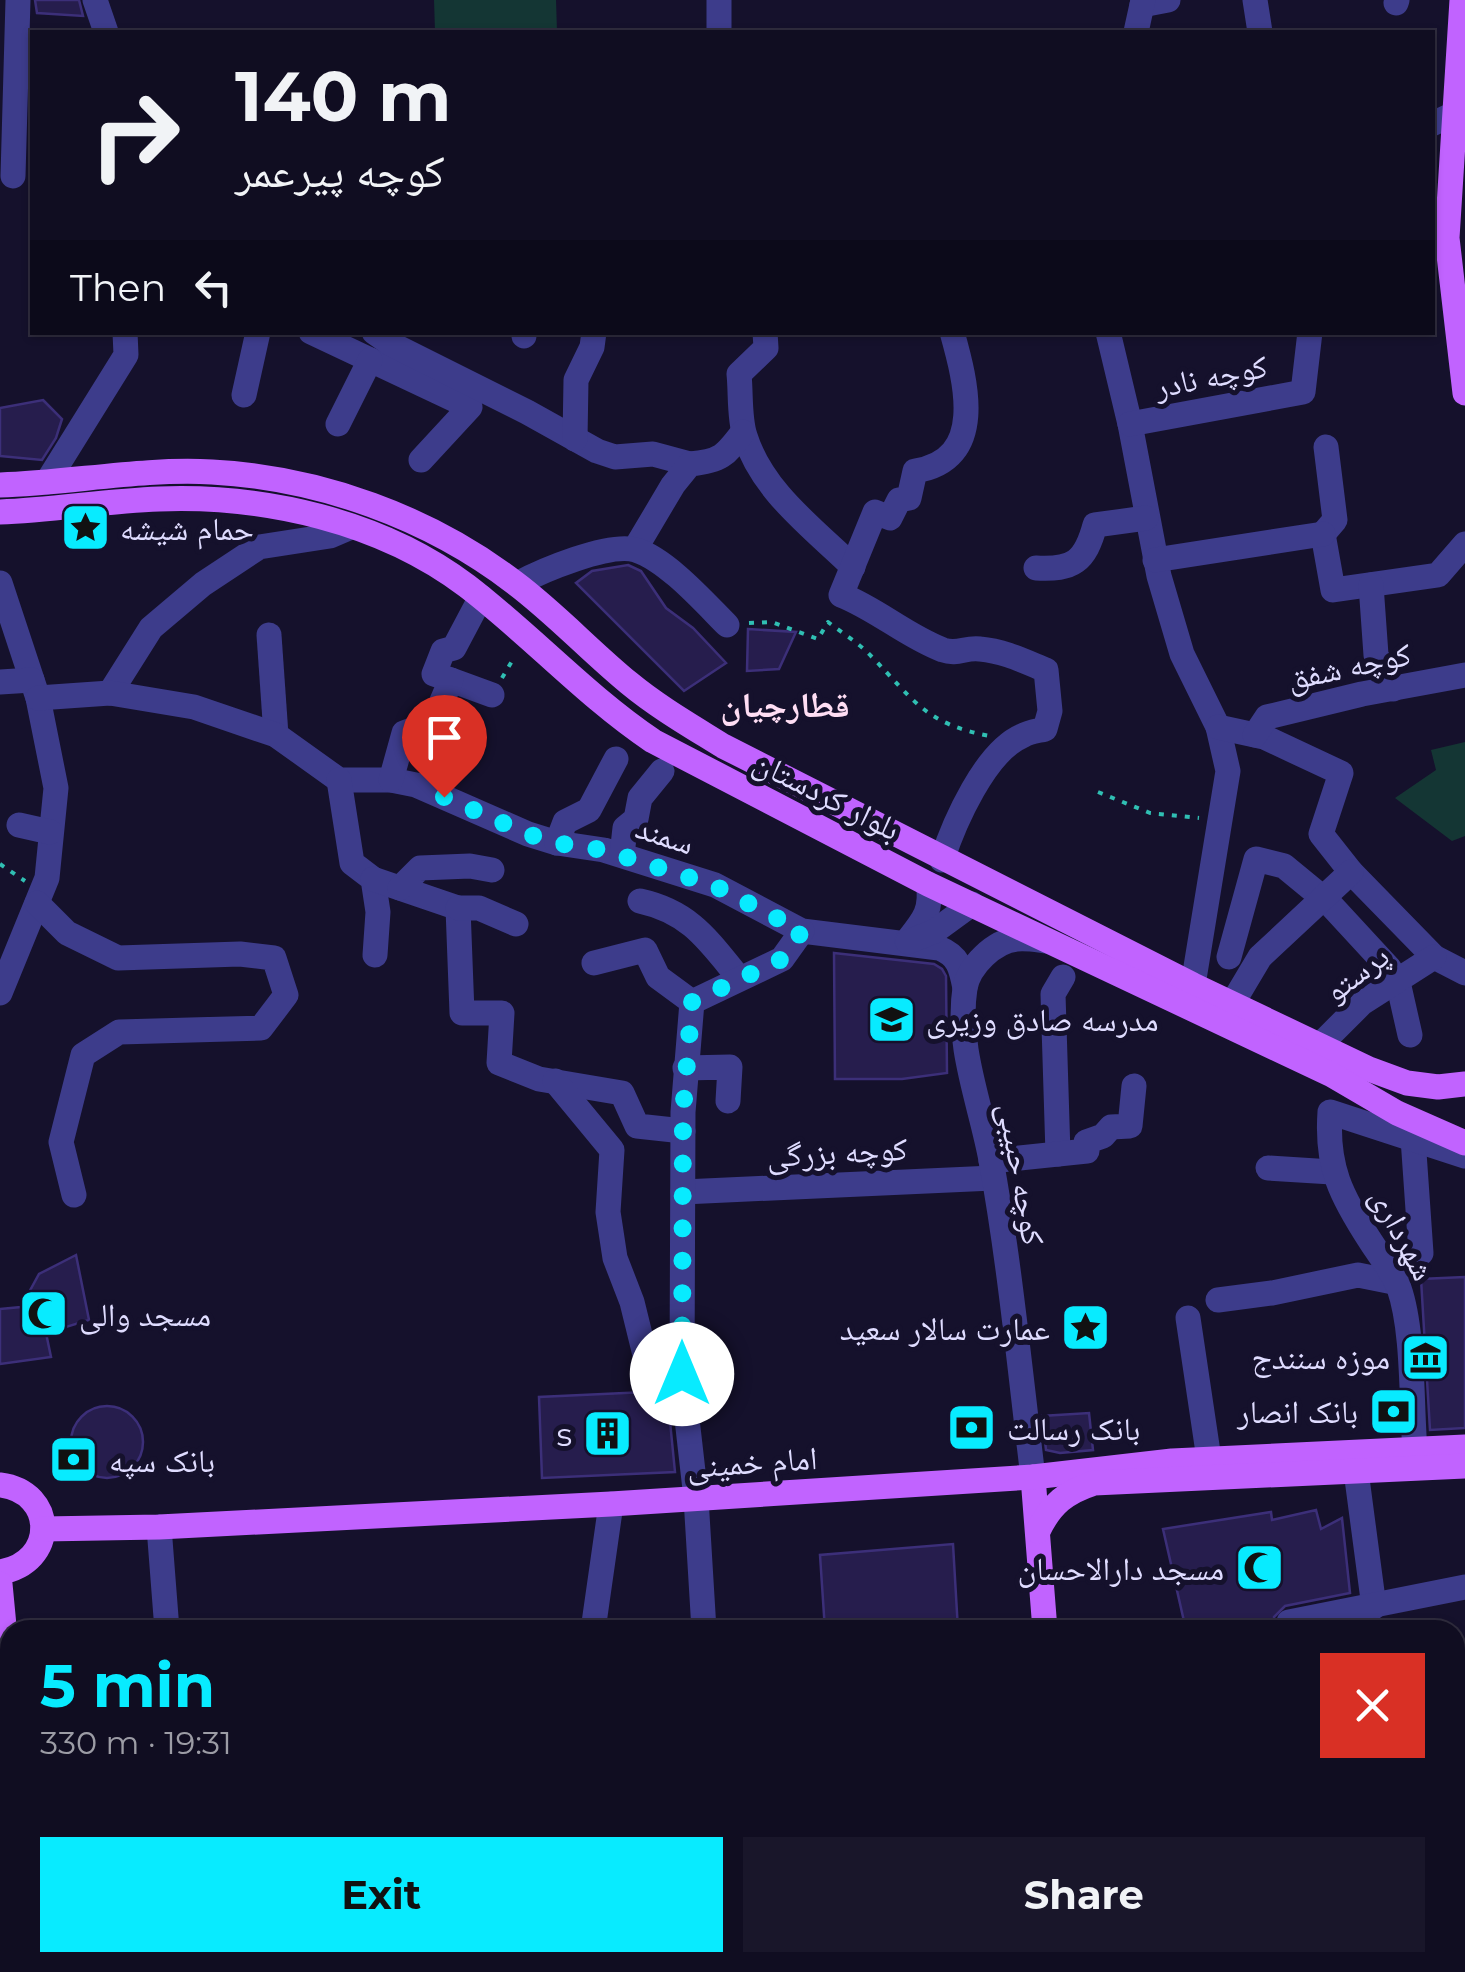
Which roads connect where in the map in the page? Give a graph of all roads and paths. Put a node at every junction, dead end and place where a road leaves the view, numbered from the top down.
1 (18, 0) edge
2 (95, 0) edge
3 (720, 0) edge
4 (1168, 0) edge
5 (1254, 0) edge
6 (1462, 0) edge
7 (1142, 3) edge
8 (105, 30) edge
9 (719, 30) edge
10 (1136, 30) edge
11 (1260, 30) edge
12 (1461, 80) edge
13 (1444, 119) edge
14 (7, 143) edge
15 (15, 176) edge
16 (1441, 267) edge
17 (125, 335) edge
18 (257, 335) edge
19 (318, 335) edge
20 (379, 335) edge
21 (419, 335) edge
22 (594, 335) edge
23 (765, 335) edge
24 (953, 335) edge
25 (1109, 335) edge
26 (1310, 335) edge
27 (370, 360) junction
28 (421, 360) junction
29 (1464, 383) edge
30 (244, 394) dead end
31 (1465, 394) edge
32 (338, 424) dead end
33 (1130, 424) junction
34 (743, 432) junction
35 (574, 440) junction
36 (1326, 447) dead end
37 (420, 460) dead end
38 (690, 464) junction
39 (47, 482) junction
40 (0, 485) edge
41 (0, 512) edge
42 (1146, 518) junction
43 (351, 527) junction
44 (1322, 534) junction
45 (1465, 544) edge
46 (635, 549) junction
47 (1155, 560) junction
48 (853, 566) junction
49 (1036, 568) dead end
50 (0, 584) edge
51 (517, 584) junction
52 (1371, 586) junction
53 (481, 598) junction
54 (727, 625) joint
55 (269, 635) dead end
56 (520, 648) dead end
57 (1465, 675) edge
58 (442, 677) junction
59 (0, 682) edge
60 (35, 689) junction
61 (1393, 689) junction
62 (110, 694) junction
63 (492, 695) joint
64 (1218, 727) junction
65 (276, 734) junction
66 (1255, 734) junction
67 (1020, 736) junction
68 (616, 759) dead end
69 (662, 770) dead end
70 (340, 780) junction
71 (391, 780) junction
72 (1098, 792) dead end
73 (1222, 820) junction
74 (19, 825) dead end
75 (50, 832) junction
76 (556, 843) junction
77 (622, 856) junction
78 (942, 860) junction
79 (0, 864) edge
80 (492, 870) dead end
81 (1351, 872) junction
82 (373, 878) junction
83 (928, 884) junction
84 (400, 888) junction
85 (31, 892) junction
86 (1324, 899) junction
87 (640, 901) dead end
88 (972, 904) junction
89 (458, 908) junction
90 (516, 924) dead end
91 (802, 931) junction
92 (1048, 941) junction
93 (904, 944) junction
94 (1201, 945) junction
95 (375, 956) dead end
96 (1434, 957) junction
97 (594, 963) dead end
98 (1240, 964) junction
99 (1465, 973) edge
100 (1063, 977) dead end
101 (739, 978) junction
102 (1398, 982) junction
103 (1193, 986) junction
104 (965, 988) junction
105 (0, 994) edge
106 (692, 1002) junction
107 (1232, 1004) junction
108 (1410, 1035) dead end
109 (1320, 1045) junction
110 (686, 1068) junction
111 (554, 1081) junction
112 (1465, 1084) edge
113 (1134, 1086) dead end
114 (728, 1101) dead end
115 (683, 1131) junction
116 (1413, 1138) junction
117 (1465, 1143) edge
118 (1058, 1154) junction
119 (1465, 1156) edge
120 (1268, 1168) dead end
121 (992, 1169) junction
122 (1332, 1172) junction
123 (683, 1192) junction
124 (74, 1195) dead end
125 (1421, 1252) dead end
126 (1398, 1283) junction
127 (1218, 1300) dead end
128 (1188, 1318) dead end
129 (682, 1374) junction
130 (1465, 1448) edge
131 (1415, 1450) junction
132 (1209, 1460) junction
133 (1465, 1466) edge
134 (1356, 1471) junction
135 (1033, 1476) junction
136 (0, 1485) edge
137 (696, 1498) junction
138 (611, 1504) junction
139 (158, 1527) junction
140 (43, 1529) junction
141 (1038, 1531) junction
142 (0, 1572) edge
143 (0, 1584) edge
144 (1465, 1587) edge
145 (1374, 1607) junction
146 (3, 1620) edge
147 (166, 1620) edge
148 (594, 1620) edge
149 (703, 1620) edge
150 (1044, 1620) edge
151 (1300, 1620) edge

1 - 14 street
2 - 8 street
3 - 9 street
4 - 7 street
5 - 11 street
6 - 12 main road
7 - 10 street
12 - 13 main road
13 - 16 main road
14 - 15 street
16 - 29 main road
17 - 39 street
18 - 30 street
19 - 27 street
20 - 28 street
21 - 28 street
22 - 35 street
23 - 34 street
24 - 48 street
25 - 33 street
26 - 33 street, کوچه نادر
27 - 32 street
27 - 37 street
28 - 35 street
29 - 31 main road
33 - 42 street
34 - 38 street
34 - 48 street
35 - 38 street
36 - 44 street
38 - 46 street
39 - 40 main road, بلوار کردستان
39 - 51 main road, بلوار کردستان
41 - 43 main road, بلوار کردستان
42 - 47 street
42 - 49 street
43 - 53 main road, بلوار کردستان
43 - 62 street
44 - 47 street
44 - 52 street
45 - 52 street
46 - 51 street
46 - 54 street
47 - 64 street
48 - 67 street
50 - 60 street
51 - 78 main road, بلوار کردستان
52 - 61 street
53 - 58 street
53 - 83 main road, بلوار کردستان
54 - 67 path
55 - 65 street
56 - 63 path
57 - 61 street, کوچه شفق
58 - 63 street
58 - 71 street
59 - 60 street
60 - 62 street
60 - 75 street
61 - 66 street, کوچه شفق
62 - 65 street
64 - 66 street
64 - 73 street
65 - 70 street
66 - 81 street
67 - 78 street
68 - 76 street
69 - 77 street
70 - 71 street, سمند
70 - 82 street
71 - 76 street, سمند
72 - 73 path
73 - 94 street
74 - 75 street
75 - 85 street
76 - 77 street, سمند
77 - 91 street, سمند
78 - 103 main road, بلوار کردستان
79 - 85 path
80 - 84 street
81 - 86 street
81 - 96 street
82 - 84 street
82 - 95 street
83 - 88 main road, بلوار کردستان
83 - 93 street
84 - 89 street
85 - 105 street
85 - 124 street
86 - 98 street
86 - 98 street
86 - 102 street
87 - 101 street
88 - 92 main road, بلوار کردستان
88 - 93 street
89 - 90 street
89 - 111 street
91 - 93 street, سمند
91 - 101 street
92 - 104 street
92 - 117 main road, بلوار کردستان
93 - 104 street, سمند
94 - 98 street
94 - 103 street
96 - 99 street
96 - 102 street, پرستو
97 - 106 street
98 - 107 street
100 - 118 street
101 - 106 street
102 - 108 street
102 - 109 street, پرستو
103 - 107 main road, بلوار کردستان
104 - 121 street, کوچه حبیبی
106 - 110 street
107 - 109 main road, بلوار کردستان
109 - 112 main road, بلوار کردستان
110 - 114 street
110 - 115 street
111 - 115 street
111 - 129 street
113 - 118 street, کوچه بزرگی
115 - 123 street
116 - 119 street
116 - 122 street, شهرداری
116 - 125 street
118 - 121 street, کوچه بزرگی
120 - 122 street
121 - 123 street, کوچه بزرگی
121 - 135 street, کوچه حبیبی
122 - 126 street, شهرداری
123 - 129 street
126 - 127 street
126 - 131 street, شهرداری
128 - 132 street
129 - 137 street
130 - 131 main road, امام خمینی
131 - 132 main road, امام خمینی
132 - 135 main road, امام خمینی
133 - 134 main road
134 - 141 main road
134 - 145 street
135 - 137 main road, امام خمینی
135 - 141 main road
136 - 140 main road
137 - 138 main road, امام خمینی
137 - 149 street
138 - 139 main road, امام خمینی
138 - 148 street
139 - 140 main road, امام خمینی
139 - 147 street
140 - 142 main road
141 - 150 main road
143 - 146 main road
144 - 145 street
145 - 151 street

